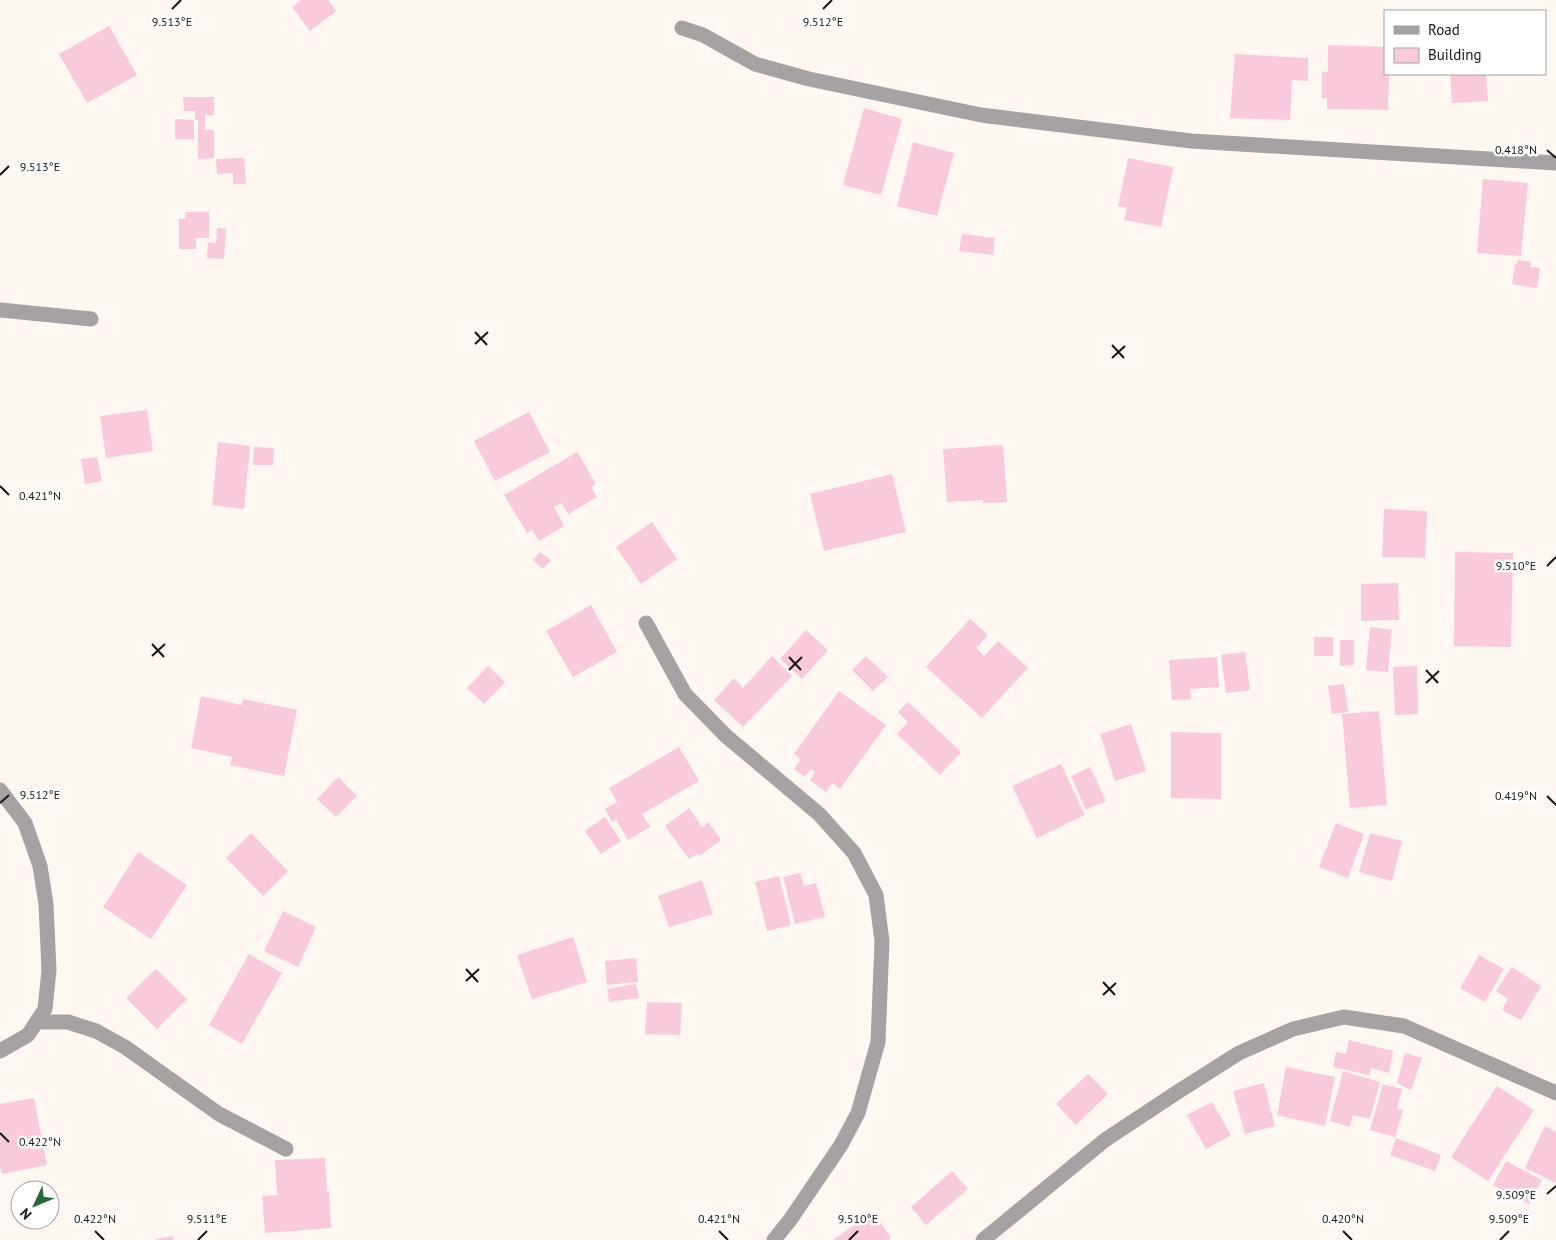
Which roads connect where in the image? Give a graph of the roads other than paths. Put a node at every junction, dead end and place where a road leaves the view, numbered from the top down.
1 (682, 28) dead end
2 (1556, 163) edge
3 (0, 310) edge
4 (91, 319) dead end
5 (646, 623) dead end
6 (0, 790) edge
7 (36, 1022) junction
8 (0, 1051) edge
9 (1556, 1093) edge
10 (286, 1149) dead end
11 (774, 1240) edge
12 (983, 1240) edge

1 - 2 street
3 - 4 street
5 - 11 street
6 - 7 street
7 - 8 street
7 - 10 street
9 - 12 street

